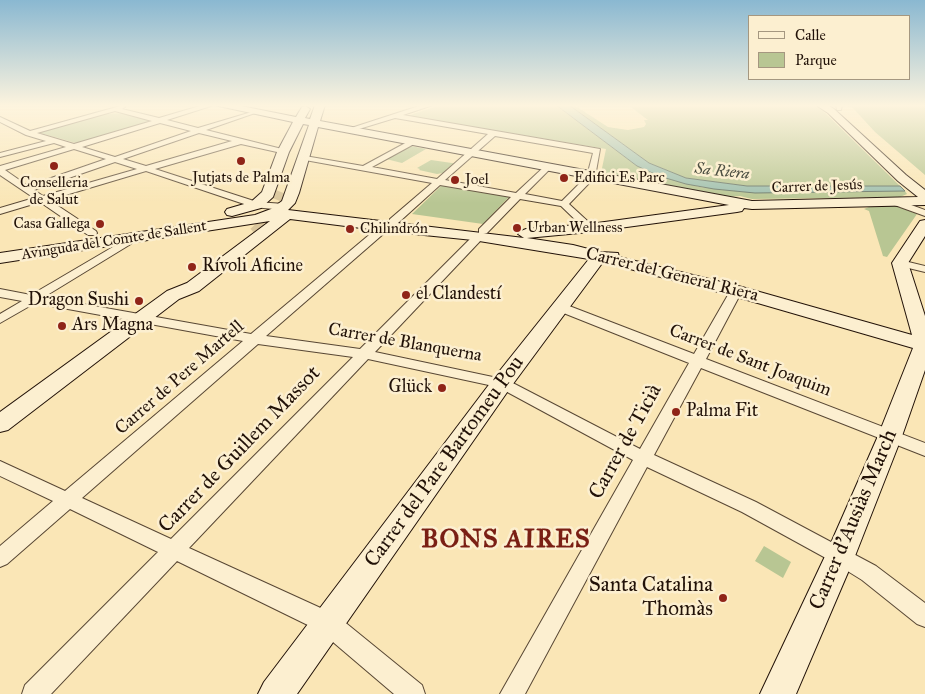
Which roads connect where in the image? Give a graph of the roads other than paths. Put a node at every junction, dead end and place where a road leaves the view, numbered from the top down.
1 (43, 137) edge
2 (106, 137) edge
3 (179, 137) edge
4 (228, 137) edge
5 (291, 137) edge
6 (294, 137) edge
7 (311, 137) edge
8 (387, 137) edge
9 (489, 137) edge
10 (519, 137) edge
11 (859, 137) edge
12 (867, 137) edge
13 (54, 141) junction
14 (242, 141) junction
15 (411, 142) junction
16 (74, 147) junction
17 (283, 152) junction
18 (470, 154) junction
19 (0, 155) edge
20 (305, 158) junction
21 (116, 159) junction
22 (546, 168) junction
23 (147, 169) junction
24 (364, 169) junction
25 (0, 170) edge
26 (591, 177) junction
27 (437, 182) junction
28 (27, 189) junction
29 (922, 190) edge
30 (281, 192) tunnel mouth
31 (518, 196) junction
32 (42, 199) junction
33 (892, 201) junction
34 (564, 204) junction
35 (752, 205) junction
36 (0, 211) edge
37 (285, 211) junction
38 (307, 212) junction
39 (925, 213) edge
40 (227, 218) junction
41 (256, 219) junction
42 (389, 224) junction
43 (925, 224) edge
44 (590, 228) junction
45 (92, 233) junction
46 (478, 234) junction
47 (513, 235) junction
48 (135, 238) junction
49 (0, 247) edge
50 (629, 255) junction
51 (599, 257) junction
52 (0, 258) edge
53 (900, 263) junction
54 (925, 269) edge
55 (736, 291) junction
56 (0, 292) edge
57 (173, 295) junction
58 (33, 299) junction
59 (560, 307) junction
60 (0, 319) edge
61 (142, 319) junction
62 (924, 338) edge
63 (255, 339) junction
64 (364, 354) junction
65 (697, 361) junction
66 (502, 383) junction
67 (0, 424) edge
68 (890, 436) junction
69 (925, 450) edge
70 (644, 458) junction
71 (0, 468) edge
72 (67, 499) junction
73 (174, 550) junction
74 (840, 556) junction
75 (0, 558) edge
76 (925, 616) edge
77 (328, 623) junction
78 (34, 694) edge
79 (276, 694) edge
80 (413, 694) edge
81 (512, 694) edge
82 (778, 694) edge

1 - 13 street
2 - 16 street
3 - 21 street
4 - 14 street
5 - 17 main road
6 - 30 main road
7 - 20 main road
8 - 15 main road, Carrer de Jesús
9 - 18 street, Carrer de Pere Martell
10 - 26 street
11 - 29 main road
12 - 29 main road
13 - 16 street
13 - 19 street
14 - 17 street
14 - 23 street
15 - 18 main road, Carrer de Jesús
15 - 24 street
16 - 21 street
16 - 25 street
17 - 41 main road
18 - 22 main road, Carrer de Jesús
18 - 27 street, Carrer de Pere Martell
20 - 24 street
20 - 37 main road
21 - 23 street
21 - 28 street
22 - 26 main road, Carrer de Jesús
22 - 31 street, Carrer de Guillem Massot
23 - 32 street
23 - 41 street
24 - 27 street
25 - 28 street
26 - 34 street
26 - 35 main road, Carrer de Jesús
27 - 31 street
27 - 42 street, Carrer de Pere Martell
28 - 32 street
29 - 33 main road, Carrer de Jesús
31 - 34 street
31 - 46 street, Carrer de Guillem Massot
32 - 36 street
32 - 45 street
33 - 35 main road, Carrer de Jesús
33 - 39 street
34 - 44 street
35 - 44 main road
37 - 38 main road
37 - 41 main road, Carrer del General Riera
37 - 42 main road, Carrer del General Riera
37 - 57 main road
38 - 42 main road, Carrer del General Riera
38 - 46 main road
40 - 41 main road, Carrer del General Riera
40 - 45 main road, Avinguda del Comte de Sallent
40 - 48 main road, Avinguda del Comte de Sallent
41 - 57 main road
42 - 46 main road, Carrer del General Riera
42 - 63 street, Carrer de Pere Martell
43 - 53 main road
44 - 47 main road
45 - 49 main road, Avinguda del Comte de Sallent
46 - 47 main road, Carrer del General Riera
46 - 51 main road, Carrer del General Riera
46 - 64 street, Carrer de Guillem Massot
47 - 50 main road, Carrer del General Riera
48 - 52 main road, Avinguda del Comte de Sallent
48 - 58 street
50 - 51 main road
50 - 62 main road, Carrer del General Riera
51 - 55 main road, Carrer del General Riera
51 - 59 main road, Carrer del Pare Bartomeu Pou
53 - 54 street
53 - 62 main road
55 - 62 main road, Carrer del General Riera
55 - 65 street, Carrer de Ticià
56 - 58 street, Carrer de Blanquerna
57 - 61 main road
58 - 60 street
58 - 61 street, Carrer de Blanquerna
59 - 65 street, Carrer de Sant Joaquim
59 - 66 main road, Carrer del Pare Bartomeu Pou
61 - 63 street, Carrer de Blanquerna
61 - 67 main road
62 - 68 main road, Carrer d'Ausiàs March
63 - 64 street, Carrer de Blanquerna
63 - 72 street, Carrer de Pere Martell
64 - 66 street, Carrer de Blanquerna
64 - 73 street, Carrer de Guillem Massot
65 - 68 street, Carrer de Sant Joaquim
65 - 70 street, Carrer de Ticià
66 - 70 street, Carrer de Blanquerna
66 - 77 main road, Carrer del Pare Bartomeu Pou
68 - 69 street, Carrer de Sant Joaquim
68 - 74 main road, Carrer d'Ausiàs March
70 - 74 street, Carrer de Blanquerna
70 - 81 street, Carrer de Ticià
71 - 72 street
72 - 73 street
72 - 75 street, Carrer de Pere Martell
73 - 77 street
73 - 78 street, Carrer de Guillem Massot
74 - 76 street, Carrer de Blanquerna
74 - 82 main road, Carrer d'Ausiàs March
77 - 79 main road, Carrer del Pare Bartomeu Pou
77 - 80 street

